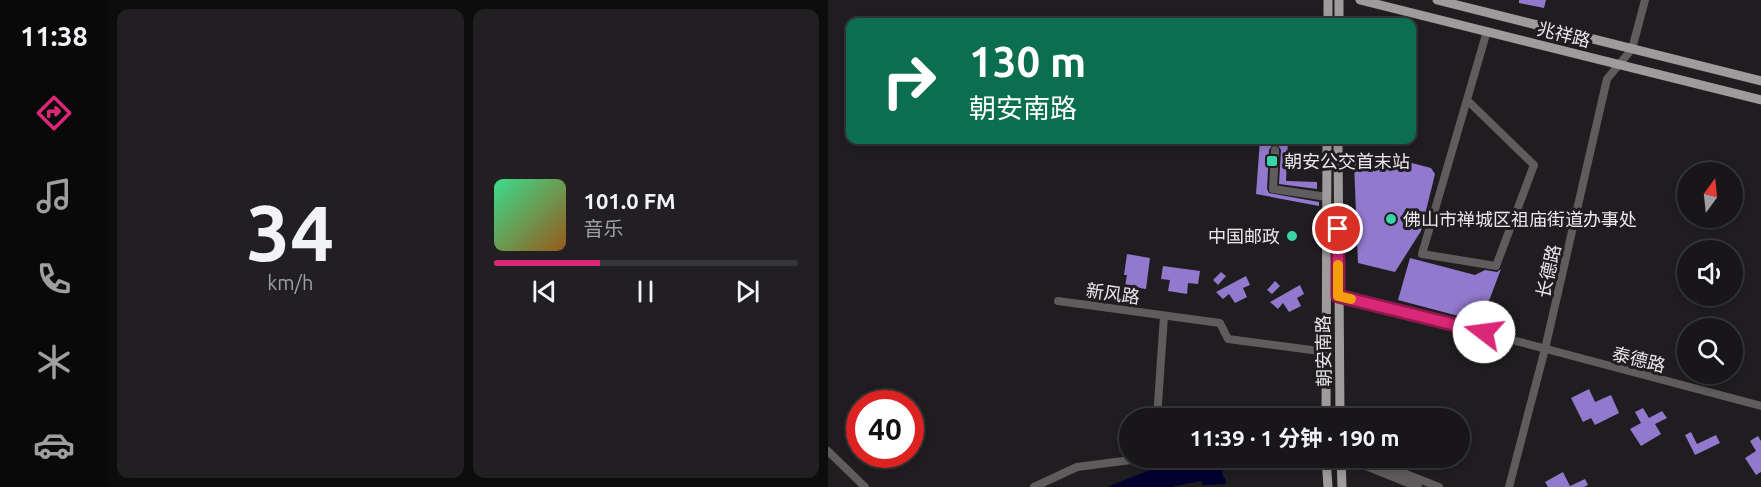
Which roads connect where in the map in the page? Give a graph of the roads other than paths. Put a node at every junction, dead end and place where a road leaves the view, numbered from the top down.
1 (1328, 0) edge
2 (1339, 0) edge
3 (1360, 0) edge
4 (1437, 0) edge
5 (1645, 0) edge
6 (1328, 18) edge
7 (1339, 18) edge
8 (1487, 32) junction
9 (1632, 49) junction
10 (1621, 65) junction
11 (1761, 81) edge
12 (1467, 100) junction
13 (1761, 100) edge
14 (1327, 144) edge
15 (1338, 144) edge
16 (1275, 150) dead end
17 (1327, 197) junction
18 (1327, 293) junction
19 (1338, 296) junction
20 (1058, 301) dead end
21 (1164, 316) junction
22 (1545, 349) junction
23 (1327, 352) junction
24 (1761, 400) edge
25 (1761, 406) edge
26 (1158, 408) edge
27 (1326, 408) edge
28 (1340, 408) edge
29 (828, 451) edge
30 (1119, 462) edge
31 (1327, 468) edge
32 (1341, 468) edge
33 (1371, 468) edge
34 (1391, 468) edge
35 (865, 487) edge
36 (1034, 487) edge
37 (1328, 487) edge
38 (1342, 487) edge
39 (1418, 487) edge
40 (1440, 487) edge
41 (1509, 487) edge

1 - 6 main road
2 - 7 main road
3 - 8 main road, 兆祥路
4 - 9 main road, 兆祥路
5 - 9 street, 长德路
8 - 10 main road, 兆祥路
8 - 12 street
9 - 10 street, 长德路
9 - 11 main road, 兆祥路
10 - 13 main road, 兆祥路
10 - 22 street, 长德路
12 - 12 street
14 - 17 main road, 朝安南路
15 - 19 main road, 朝安南路
16 - 17 street
17 - 18 main road, 朝安南路
18 - 19 street, 泰德路
18 - 23 main road, 朝安南路
19 - 22 street, 泰德路
19 - 28 main road, 朝安南路
20 - 21 street, 新风路
21 - 23 street, 新风路
21 - 26 street, 新风路
22 - 24 street, 泰德路
22 - 25 street, 泰德路
22 - 41 street, 长德路
23 - 27 main road, 朝安南路
29 - 35 street
30 - 36 street
31 - 37 main road
32 - 38 main road
33 - 39 street
34 - 40 street

